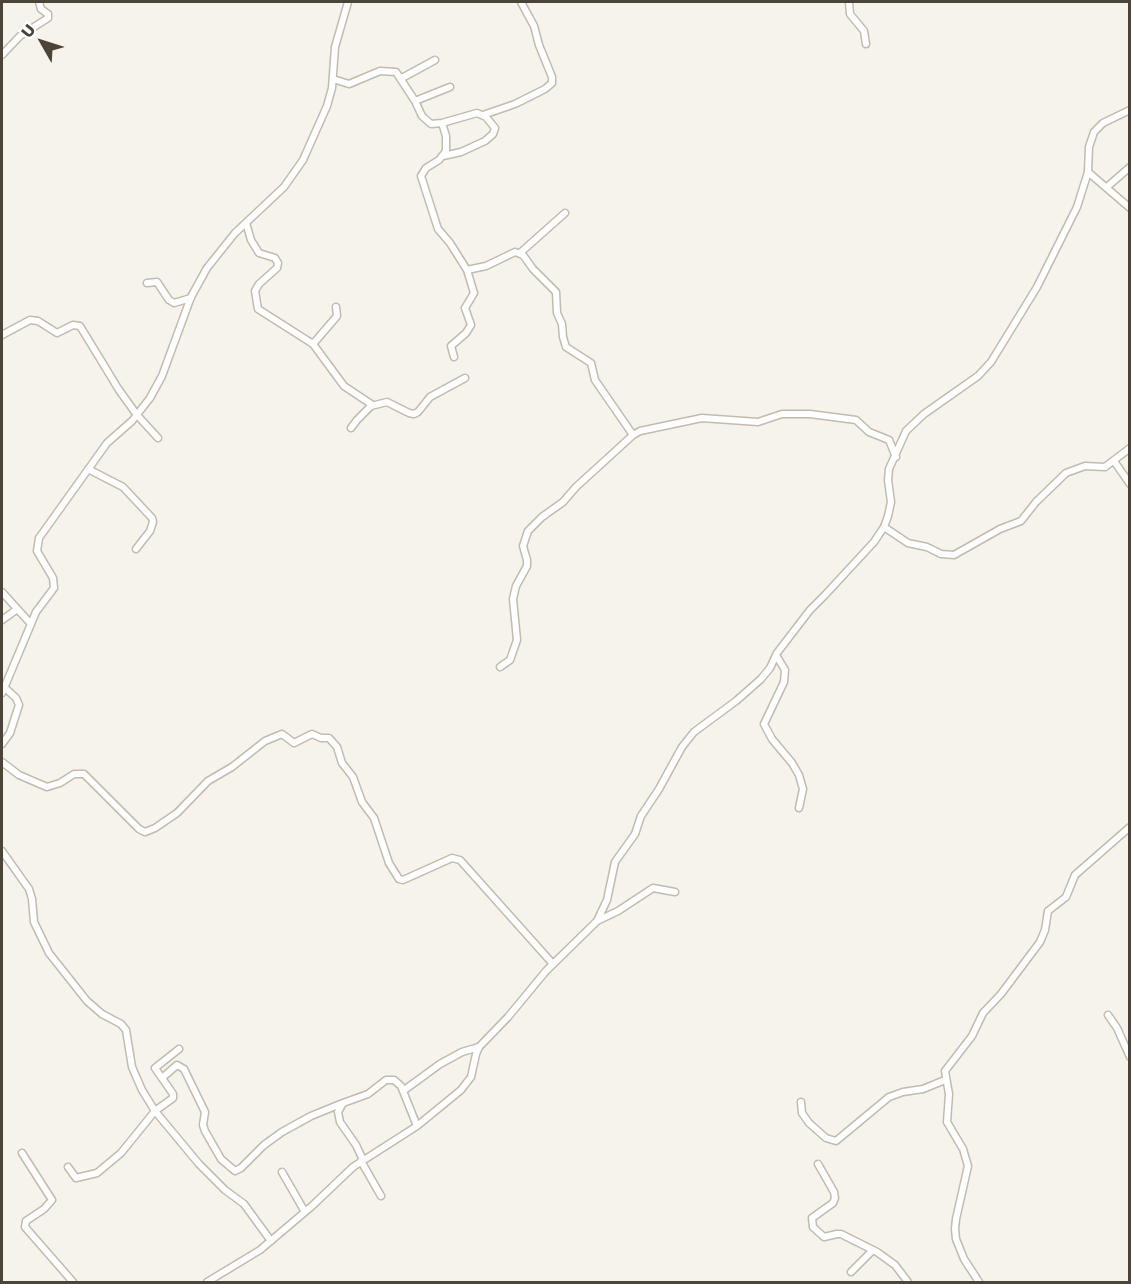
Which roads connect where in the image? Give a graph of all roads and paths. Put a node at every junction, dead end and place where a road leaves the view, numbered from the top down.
1 (39, 2) edge
2 (348, 2) edge
3 (521, 2) edge
4 (849, 2) edge
5 (866, 44) dead end
6 (2, 55) edge
7 (435, 60) dead end
8 (402, 78) junction
9 (334, 80) junction
10 (450, 87) dead end
11 (415, 100) junction
12 (1130, 110) edge
13 (483, 115) junction
14 (442, 123) junction
15 (443, 156) junction
16 (1130, 167) edge
17 (1088, 172) junction
18 (1107, 187) junction
19 (1130, 208) edge
20 (565, 213) dead end
21 (246, 223) junction
22 (520, 253) junction
23 (467, 270) junction
24 (147, 283) dead end
25 (191, 297) junction
26 (336, 307) dead end
27 (2, 334) edge
28 (313, 344) junction
29 (454, 357) dead end
30 (465, 378) dead end
31 (371, 406) junction
32 (137, 415) junction
33 (351, 428) dead end
34 (633, 435) junction
35 (158, 438) dead end
36 (1130, 448) edge
37 (896, 458) junction
38 (1114, 461) junction
39 (88, 469) junction
40 (1130, 484) edge
41 (884, 527) junction
42 (136, 549) dead end
43 (2, 592) edge
44 (16, 610) junction
45 (2, 620) edge
46 (31, 624) junction
47 (776, 655) junction
48 (500, 667) dead end
49 (3, 690) edge
50 (2, 744) edge
51 (2, 762) edge
52 (800, 808) dead end
53 (1130, 827) edge
54 (2, 851) edge
55 (675, 892) dead end
56 (597, 921) junction
57 (553, 964) junction
58 (1108, 1015) dead end
59 (479, 1047) junction
60 (179, 1049) dead end
61 (1130, 1057) edge
62 (162, 1078) junction
63 (945, 1080) junction
64 (403, 1092) junction
65 (801, 1102) dead end
66 (343, 1103) junction
67 (155, 1111) junction
68 (417, 1126) junction
69 (22, 1153) dead end
70 (362, 1161) junction
71 (818, 1164) dead end
72 (68, 1167) dead end
73 (282, 1172) dead end
74 (381, 1196) dead end
75 (305, 1212) junction
76 (272, 1241) junction
77 (873, 1250) junction
78 (851, 1272) dead end
79 (73, 1282) edge
80 (207, 1282) edge
81 (908, 1282) edge
82 (979, 1282) edge

1 - 6 street
2 - 9 street
3 - 13 street
4 - 5 street
7 - 8 street
8 - 9 street
8 - 11 street
9 - 21 street
10 - 11 street
11 - 14 street
12 - 17 street
13 - 14 street
13 - 15 street
14 - 15 street
15 - 23 street
16 - 18 street
17 - 18 street
17 - 37 street
18 - 19 street
20 - 22 street
21 - 25 street
21 - 28 street
22 - 23 street
22 - 34 street
23 - 29 street
24 - 25 street
25 - 32 street
26 - 28 street
27 - 32 street
28 - 31 street
30 - 31 street
31 - 33 street
32 - 35 street
32 - 39 street
34 - 37 street
34 - 48 street
36 - 38 street
37 - 41 street
38 - 40 street
38 - 41 street
39 - 42 street
39 - 46 street
41 - 47 street
43 - 44 street
44 - 45 street
44 - 46 street
46 - 49 street
47 - 52 street
47 - 56 street
49 - 50 street
51 - 57 street
53 - 63 street
54 - 67 street
55 - 56 street
56 - 57 street
57 - 59 street
58 - 61 street
59 - 64 street
59 - 68 street
60 - 62 street
62 - 66 street
62 - 67 street
63 - 65 street
63 - 82 street
64 - 66 street
64 - 68 street
66 - 70 street
67 - 72 street
67 - 76 street
68 - 70 street
69 - 79 street
70 - 74 street
70 - 75 street
71 - 77 street
73 - 75 street
75 - 76 street
76 - 80 street
77 - 78 street
77 - 81 street

